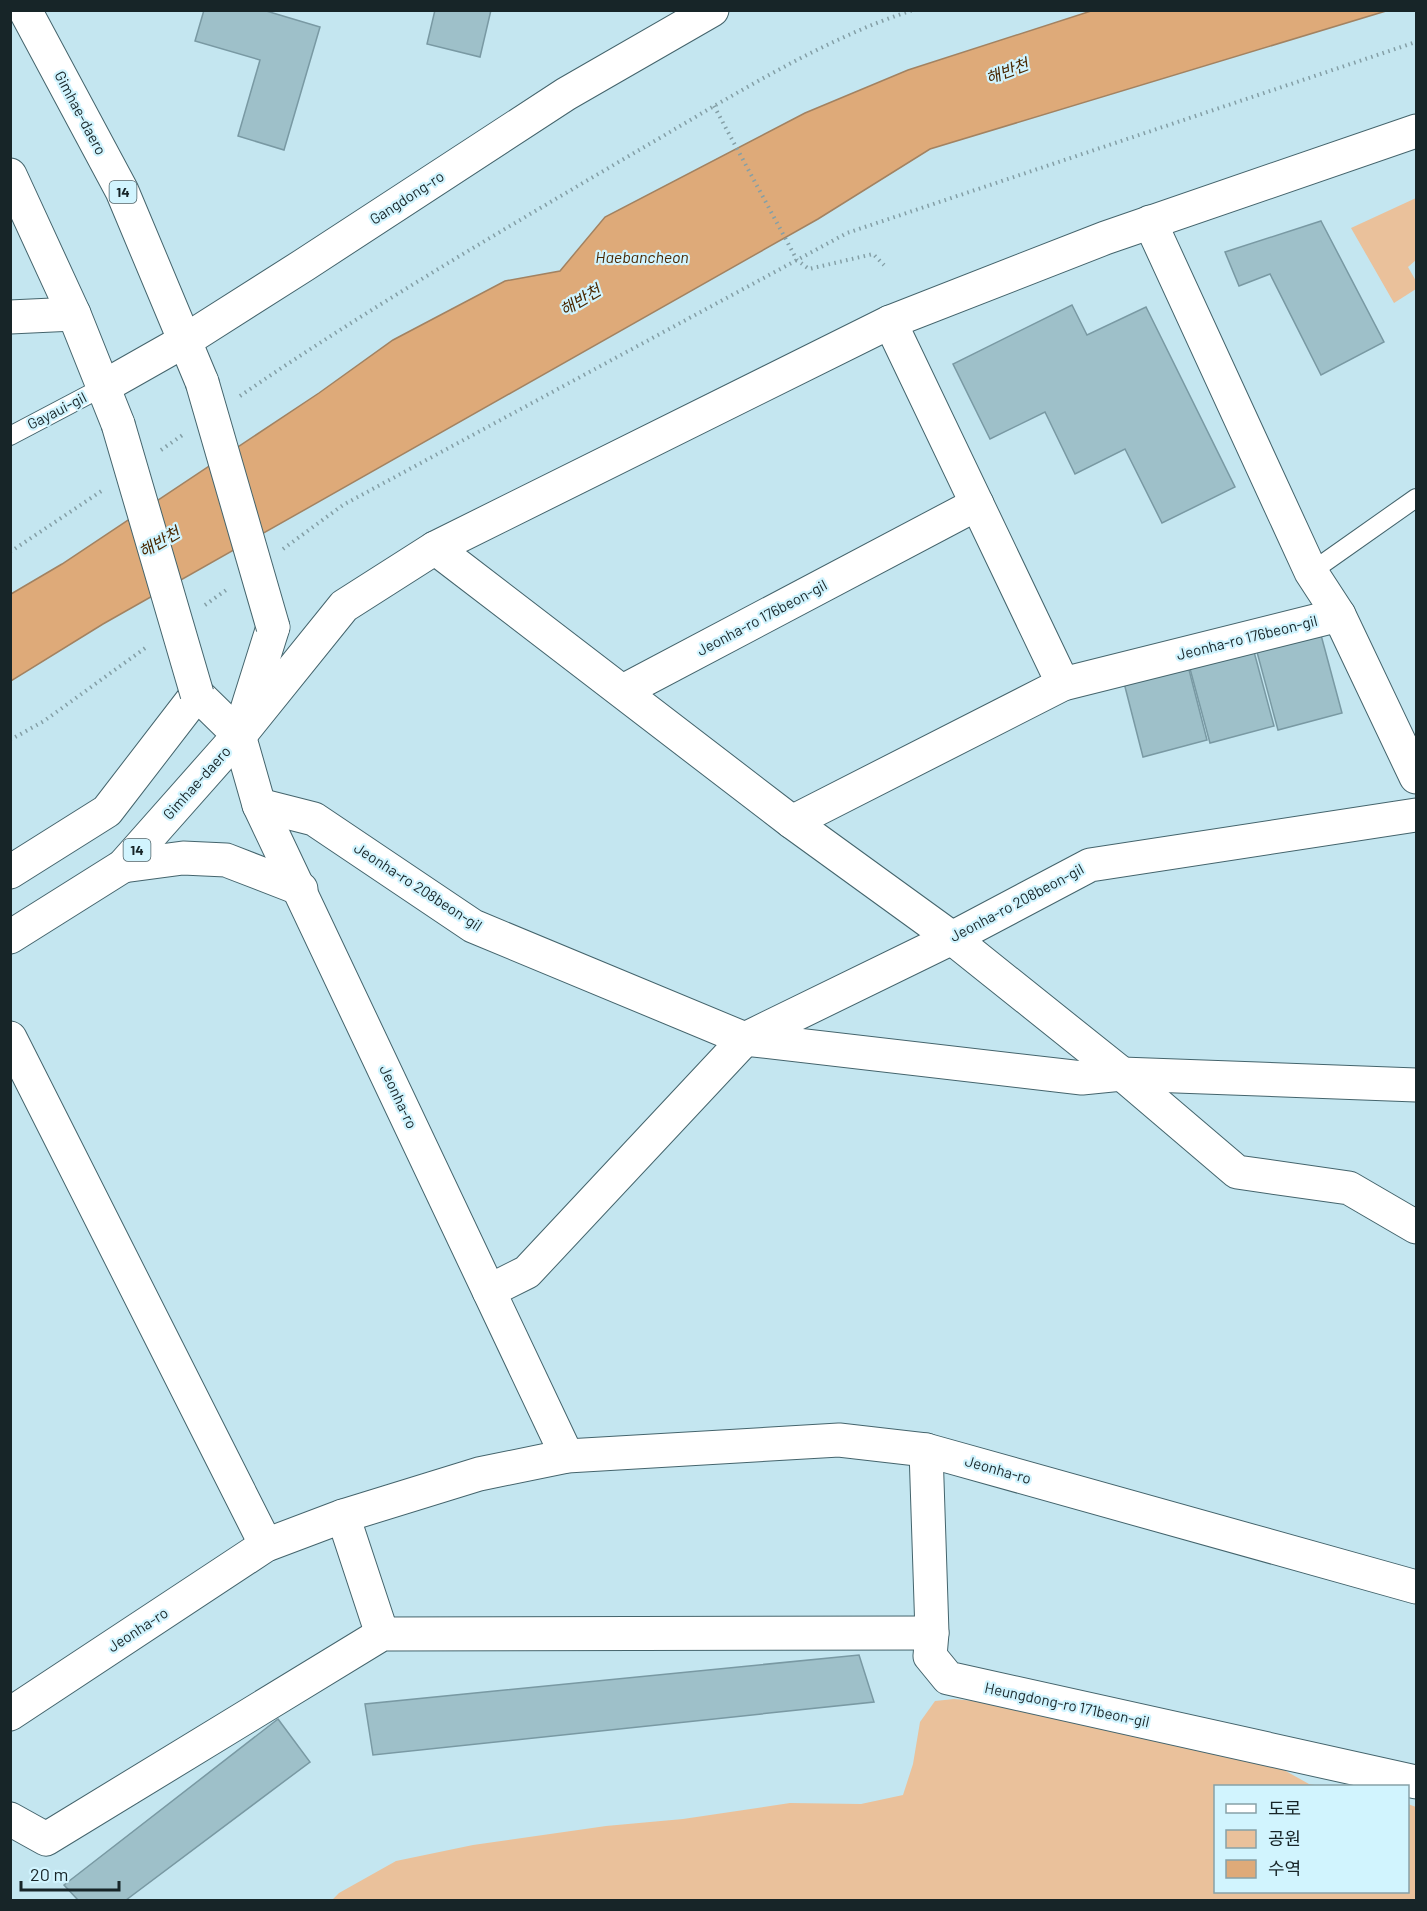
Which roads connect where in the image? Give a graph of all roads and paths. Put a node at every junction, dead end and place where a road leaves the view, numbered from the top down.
1 (25, 10) edge
2 (712, 10) edge
3 (913, 10) edge
4 (905, 12) edge
5 (1416, 42) edge
6 (714, 106) junction
7 (1416, 130) edge
8 (10, 175) edge
9 (1150, 222) junction
10 (797, 260) junction
11 (884, 265) dead end
12 (74, 314) junction
13 (10, 317) edge
14 (890, 322) junction
15 (186, 340) junction
16 (103, 387) junction
17 (238, 397) dead end
18 (188, 431) dead end
19 (10, 435) edge
20 (159, 451) dead end
21 (109, 485) dead end
22 (1416, 498) edge
23 (977, 504) junction
24 (435, 548) junction
25 (10, 552) edge
26 (276, 554) dead end
27 (1311, 572) junction
28 (237, 582) dead end
29 (198, 610) dead end
30 (1339, 615) junction
31 (150, 644) dead end
32 (1063, 684) junction
33 (623, 692) junction
34 (196, 694) junction
35 (239, 735) junction
36 (10, 740) edge
37 (1416, 777) edge
38 (260, 805) junction
39 (1416, 815) edge
40 (792, 822) junction
41 (123, 866) junction
42 (10, 872) edge
43 (301, 889) junction
44 (10, 937) edge
45 (952, 938) junction
46 (10, 1038) edge
47 (745, 1039) junction
48 (1122, 1074) junction
49 (1416, 1085) edge
50 (1416, 1227) edge
51 (489, 1291) junction
52 (926, 1450) junction
53 (567, 1456) junction
54 (344, 1516) junction
55 (267, 1545) junction
56 (1416, 1587) edge
57 (932, 1633) junction
58 (382, 1634) junction
59 (10, 1714) edge
60 (1416, 1782) edge
61 (10, 1819) edge

1 - 15 street, Gimhae-daero / 14
2 - 15 street, Gangdong-ro
3 - 4 path
4 - 6 path
5 - 10 path
6 - 10 path
6 - 17 path
7 - 9 street
8 - 12 street
9 - 14 street
9 - 27 street, Jeonha-ro 176beon-gil
10 - 11 path
10 - 26 path
12 - 13 street
12 - 16 street
14 - 23 street
14 - 24 street
15 - 16 street, Gangdong-ro
15 - 35 street, Gimhae-daero / 14, bridge
16 - 19 lane, Gayaui-gil
16 - 34 street, bridge
18 - 20 path
21 - 25 path
22 - 27 lane
23 - 32 street
23 - 33 street, Jeonha-ro 176beon-gil
24 - 33 street
24 - 35 street
27 - 30 street, Jeonha-ro 176beon-gil
28 - 29 path
30 - 32 street, Jeonha-ro 176beon-gil
30 - 37 street
31 - 36 path
32 - 40 street, Jeonha-ro 176beon-gil
33 - 40 street
34 - 35 street
34 - 42 street
35 - 38 street, Jeonha-ro
35 - 41 street, Gimhae-daero / 14
38 - 43 street, Jeonha-ro
38 - 47 street, Jeonha-ro 208beon-gil
39 - 45 street, Jeonha-ro 208beon-gil
40 - 45 street
41 - 43 street
41 - 44 street, Gimhae-daero / 14
43 - 51 street, Jeonha-ro
45 - 47 street, Jeonha-ro 208beon-gil
45 - 48 street
46 - 55 street
47 - 48 street, Jeonha-ro 208beon-gil
47 - 51 street
48 - 49 street, Jeonha-ro 208beon-gil
48 - 50 street
51 - 53 street, Jeonha-ro
52 - 53 street, Jeonha-ro
52 - 56 street, Jeonha-ro
52 - 57 street, Heungdong-ro 171beon-gil
53 - 54 street, Jeonha-ro
54 - 55 street, Jeonha-ro
54 - 58 street
55 - 59 street, Jeonha-ro
57 - 58 street
57 - 60 street, Heungdong-ro 171beon-gil
58 - 61 street

